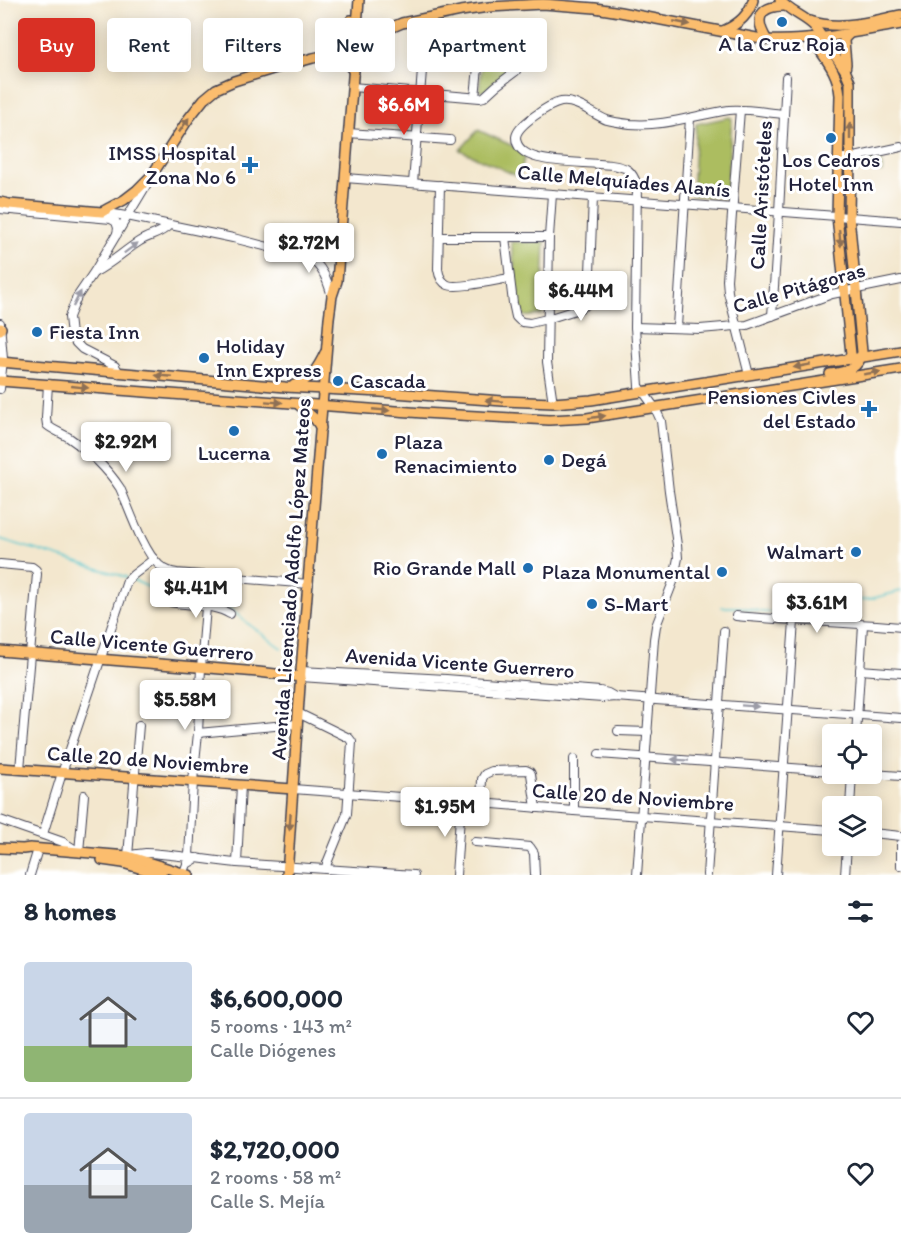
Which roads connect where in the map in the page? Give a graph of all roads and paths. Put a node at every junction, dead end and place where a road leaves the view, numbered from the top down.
1 (353, 0) edge
2 (359, 0) edge
3 (488, 0) edge
4 (753, 0) edge
5 (782, 3) edge
6 (513, 5) junction
7 (901, 15) edge
8 (351, 18) edge
9 (358, 18) edge
10 (810, 21) junction
11 (901, 24) edge
12 (395, 27) edge
13 (723, 31) junction
14 (850, 33) junction
15 (819, 39) junction
16 (767, 40) junction
17 (315, 58) edge
18 (845, 70) junction
19 (354, 72) edge
20 (422, 72) edge
21 (786, 77) dead end
22 (352, 87) junction
23 (420, 92) junction
24 (475, 97) junction
25 (740, 110) junction
26 (784, 114) junction
27 (690, 118) junction
28 (348, 133) junction
29 (417, 137) junction
30 (450, 140) dead end
31 (901, 147) edge
32 (839, 158) junction
33 (850, 158) junction
34 (152, 175) junction
35 (345, 178) junction
36 (413, 183) junction
37 (440, 185) junction
38 (552, 194) junction
39 (593, 197) junction
40 (638, 201) junction
41 (0, 202) edge
42 (686, 205) junction
43 (732, 208) junction
44 (0, 210) edge
45 (102, 212) junction
46 (779, 212) junction
47 (128, 216) junction
48 (837, 216) junction
49 (849, 216) junction
50 (901, 221) edge
51 (170, 225) junction
52 (341, 230) junction
53 (117, 235) junction
54 (439, 237) junction
55 (505, 237) junction
56 (549, 237) junction
57 (233, 238) junction
58 (94, 272) junction
59 (510, 278) junction
60 (901, 280) edge
61 (856, 289) junction
62 (846, 291) junction
63 (332, 296) junction
64 (772, 316) junction
65 (547, 319) junction
66 (0, 323) edge
67 (635, 327) junction
68 (677, 327) junction
69 (737, 327) junction
70 (0, 328) edge
71 (327, 348) junction
72 (901, 351) edge
73 (862, 357) junction
74 (849, 358) junction
75 (835, 361) junction
76 (1, 363) edge
77 (901, 369) edge
78 (776, 371) junction
79 (119, 372) junction
80 (836, 373) junction
81 (749, 375) junction
82 (188, 378) junction
83 (225, 381) junction
84 (0, 384) edge
85 (48, 384) junction
86 (801, 385) junction
87 (285, 387) junction
88 (324, 389) junction
89 (642, 392) junction
90 (745, 394) junction
91 (182, 395) junction
92 (220, 398) junction
93 (575, 402) junction
94 (297, 404) junction
95 (553, 404) junction
96 (323, 405) junction
97 (656, 408) junction
98 (549, 420) junction
99 (570, 420) junction
100 (321, 428) junction
101 (154, 559) junction
102 (0, 564) edge
103 (309, 584) junction
104 (171, 602) dead end
105 (206, 607) junction
106 (230, 615) dead end
107 (736, 616) dead end
108 (794, 621) junction
109 (863, 625) junction
110 (901, 627) edge
111 (724, 632) dead end
112 (0, 651) edge
113 (30, 653) junction
114 (100, 660) junction
115 (201, 668) junction
116 (861, 670) junction
117 (901, 673) edge
118 (301, 674) junction
119 (650, 699) junction
120 (718, 704) junction
121 (788, 709) junction
122 (298, 713) junction
123 (857, 715) junction
124 (901, 718) edge
125 (297, 724) junction
126 (857, 724) edge
127 (139, 725) dead end
128 (618, 731) dead end
129 (648, 732) junction
130 (198, 733) junction
131 (599, 754) dead end
132 (646, 758) junction
133 (574, 759) dead end
134 (714, 762) junction
135 (783, 767) junction
136 (0, 768) edge
137 (20, 769) junction
138 (822, 770) edge
139 (62, 772) junction
140 (882, 775) edge
141 (901, 776) edge
142 (135, 777) junction
143 (193, 781) junction
144 (241, 785) junction
145 (293, 789) junction
146 (350, 793) junction
147 (84, 795) dead end
148 (461, 802) junction
149 (481, 803) junction
150 (536, 808) junction
151 (574, 812) junction
152 (642, 816) junction
153 (0, 820) edge
154 (711, 820) junction
155 (779, 826) junction
156 (822, 829) edge
157 (43, 834) junction
158 (882, 834) edge
159 (901, 836) edge
160 (475, 842) dead end
161 (901, 844) edge
162 (0, 848) edge
163 (37, 851) junction
164 (80, 852) junction
165 (128, 856) junction
166 (846, 856) edge
167 (193, 857) junction
168 (237, 863) junction
169 (901, 866) edge
170 (326, 869) junction
171 (287, 871) edge
172 (185, 874) edge
173 (30, 875) edge
174 (162, 875) edge
175 (414, 875) edge
176 (456, 875) edge
177 (535, 875) edge
178 (637, 875) edge
179 (707, 875) edge
180 (776, 875) edge
181 (845, 875) edge

1 - 8 main road
2 - 9 main road, Avenida Licenciado Adolfo López Mateos
3 - 6 main road
4 - 13 main road
5 - 10 main road
5 - 16 main road
6 - 12 main road
6 -> 13 main road
7 - 10 main road
10 - 15 main road
11 - 14 main road
13 - 16 main road
14 - 15 main road
14 - 18 main road
15 - 16 main road
15 - 18 main road
15 - 32 main road
34 -> 17 main road
33 -> 18 main road
19 - 22 main road, Avenida Licenciado Adolfo López Mateos
20 - 23 street
21 - 26 street, Calle Aristóteles
22 - 23 street
22 - 28 main road, Avenida Licenciado Adolfo López Mateos
23 - 24 street
23 - 29 street
24 - 24 street
25 - 26 street
25 - 27 street
25 - 43 street
26 - 46 street, Calle Aristóteles
27 - 40 street
27 - 42 street
28 - 29 street
28 - 35 main road, Avenida Licenciado Adolfo López Mateos
29 - 30 street
29 - 36 street
31 - 33 street
32 - 33 street
32 - 48 main road
33 - 49 main road
34 - 45 main road
34 - 47 street
35 - 36 street, Calle Melquíades Alanís
35 - 52 main road, Avenida Licenciado Adolfo López Mateos
36 - 37 street, Calle Melquíades Alanís
37 - 38 street, Calle Melquíades Alanís
37 - 54 street
38 - 39 street, Calle Melquíades Alanís
38 - 56 street
39 - 40 street, Calle Melquíades Alanís
39 - 65 street
40 - 42 street, Calle Melquíades Alanís
40 - 67 street
41 - 45 main road
42 - 43 street, Calle Melquíades Alanís
42 - 68 street
43 - 46 street, Calle Melquíades Alanís
43 - 69 street
44 - 53 street
45 - 47 street
46 - 48 street, Calle Melquíades Alanís
46 - 64 street, Calle Aristóteles
47 - 51 street
47 - 53 street
48 - 49 street, Calle Melquíades Alanís
48 -> 62 main road
49 - 50 street, Calle Melquíades Alanís
49 - 61 main road
51 - 57 street
58 -> 51 street
52 - 57 street
52 - 63 main road, Avenida Licenciado Adolfo López Mateos
53 - 58 street
54 - 55 street
54 - 59 street
55 - 56 street
55 - 59 street
56 - 65 street
57 - 63 street
79 -> 58 street
59 - 65 street
60 - 61 street, Calle Pitágoras
61 - 62 street, Calle Pitágoras
61 - 73 main road
62 - 64 street, Calle Pitágoras
62 - 74 main road
63 - 71 main road, Avenida Licenciado Adolfo López Mateos
64 - 69 street, Calle Pitágoras
65 - 95 street
66 - 70 street
67 - 68 street, Calle Pitágoras
67 - 89 street
68 - 69 street, Calle Pitágoras
69 - 81 street
70 - 76 street
71 - 87 main road
71 - 88 main road, Avenida Licenciado Adolfo López Mateos
72 - 73 main road
73 - 74 main road
73 - 80 main road
74 - 75 main road
75 -> 78 main road
75 - 80 main road
76 - 79 main road
76 - 84 street
86 -> 77 main road
78 - 81 main road
78 - 90 main road
82 -> 79 main road
80 - 86 main road
81 - 89 main road
82 - 83 main road
82 - 91 main road
83 - 87 main road
83 - 92 main road
84 - 85 main road
85 -> 91 main road
85 - 101 street
86 - 90 main road
87 - 88 main road
95 -> 88 main road
88 - 96 main road, Avenida Licenciado Adolfo López Mateos
89 - 93 main road
89 - 97 street
90 - 97 main road
91 - 92 main road
92 -> 94 main road
93 - 95 main road
93 - 99 main road
94 - 96 main road
94 - 100 main road
95 - 98 main road
96 -> 98 main road
96 - 100 main road, Avenida Licenciado Adolfo López Mateos
99 -> 97 main road
97 - 119 street
98 - 99 main road
100 - 103 main road, Avenida Licenciado Adolfo López Mateos
101 - 103 street
101 - 114 street
102 - 113 street
103 - 118 main road, Avenida Licenciado Adolfo López Mateos
104 - 105 street
105 - 106 street
105 - 115 street
107 - 108 street
108 - 109 street
108 - 121 street
109 - 110 street
109 - 116 street
111 - 120 street
112 - 113 main road, Calle Vicente Guerrero
113 - 114 main road, Calle Vicente Guerrero
113 - 137 street
114 - 115 main road, Calle Vicente Guerrero
114 - 139 street
115 - 118 main road, Calle Vicente Guerrero
115 - 130 street
116 - 117 street
116 - 123 street
118 - 119 street, Avenida Vicente Guerrero
118 - 122 main road, Avenida Licenciado Adolfo López Mateos
119 - 120 street, Avenida Vicente Guerrero
119 - 129 street
120 -> 121 street, Avenida Vicente Guerrero
120 - 134 street
121 - 123 street, Avenida Vicente Guerrero
121 - 135 street
122 - 125 main road, Avenida Licenciado Adolfo López Mateos
122 - 146 street
123 - 124 street, Avenida Vicente Guerrero
123 - 126 street
125 - 130 street
125 - 145 main road, Avenida Licenciado Adolfo López Mateos
127 - 142 street
128 - 129 street
129 - 132 street
130 - 143 street
131 - 132 street
134 -> 132 street
132 - 152 street
133 - 151 street
134 - 135 street
134 - 154 street
135 - 138 street
135 - 155 street
136 - 137 main road, Calle 20 de Noviembre
137 - 139 main road, Calle 20 de Noviembre
139 - 142 main road, Calle 20 de Noviembre
139 - 157 street
140 - 141 street
142 - 143 main road, Calle 20 de Noviembre
142 - 165 street
143 - 144 main road, Calle 20 de Noviembre
143 - 167 street
144 - 145 main road, Calle 20 de Noviembre
144 - 168 street
145 - 146 street, Calle 20 de Noviembre
145 -> 171 main road, Avenida Licenciado Adolfo López Mateos
146 - 148 street, Calle 20 de Noviembre
146 - 170 street
147 - 164 street
148 - 149 street, Calle 20 de Noviembre
148 - 176 street
149 - 150 street, Calle 20 de Noviembre
149 - 150 street
150 - 151 street, Calle 20 de Noviembre
151 - 152 street, Calle 20 de Noviembre
152 - 154 street, Calle 20 de Noviembre
152 - 178 street
153 - 157 street
154 - 155 street, Calle 20 de Noviembre
154 - 179 street
155 - 156 street, Calle 20 de Noviembre
155 - 180 street
157 - 164 street
158 - 159 street
160 - 177 street
161 - 169 street
162 - 163 main road
163 - 164 main road
163 - 173 street
163 - 174 main road
164 - 165 main road
165 - 167 street
165 - 172 main road
166 - 181 street
167 - 168 street
167 - 172 street
168 - 171 street
170 - 171 street
170 - 175 street

